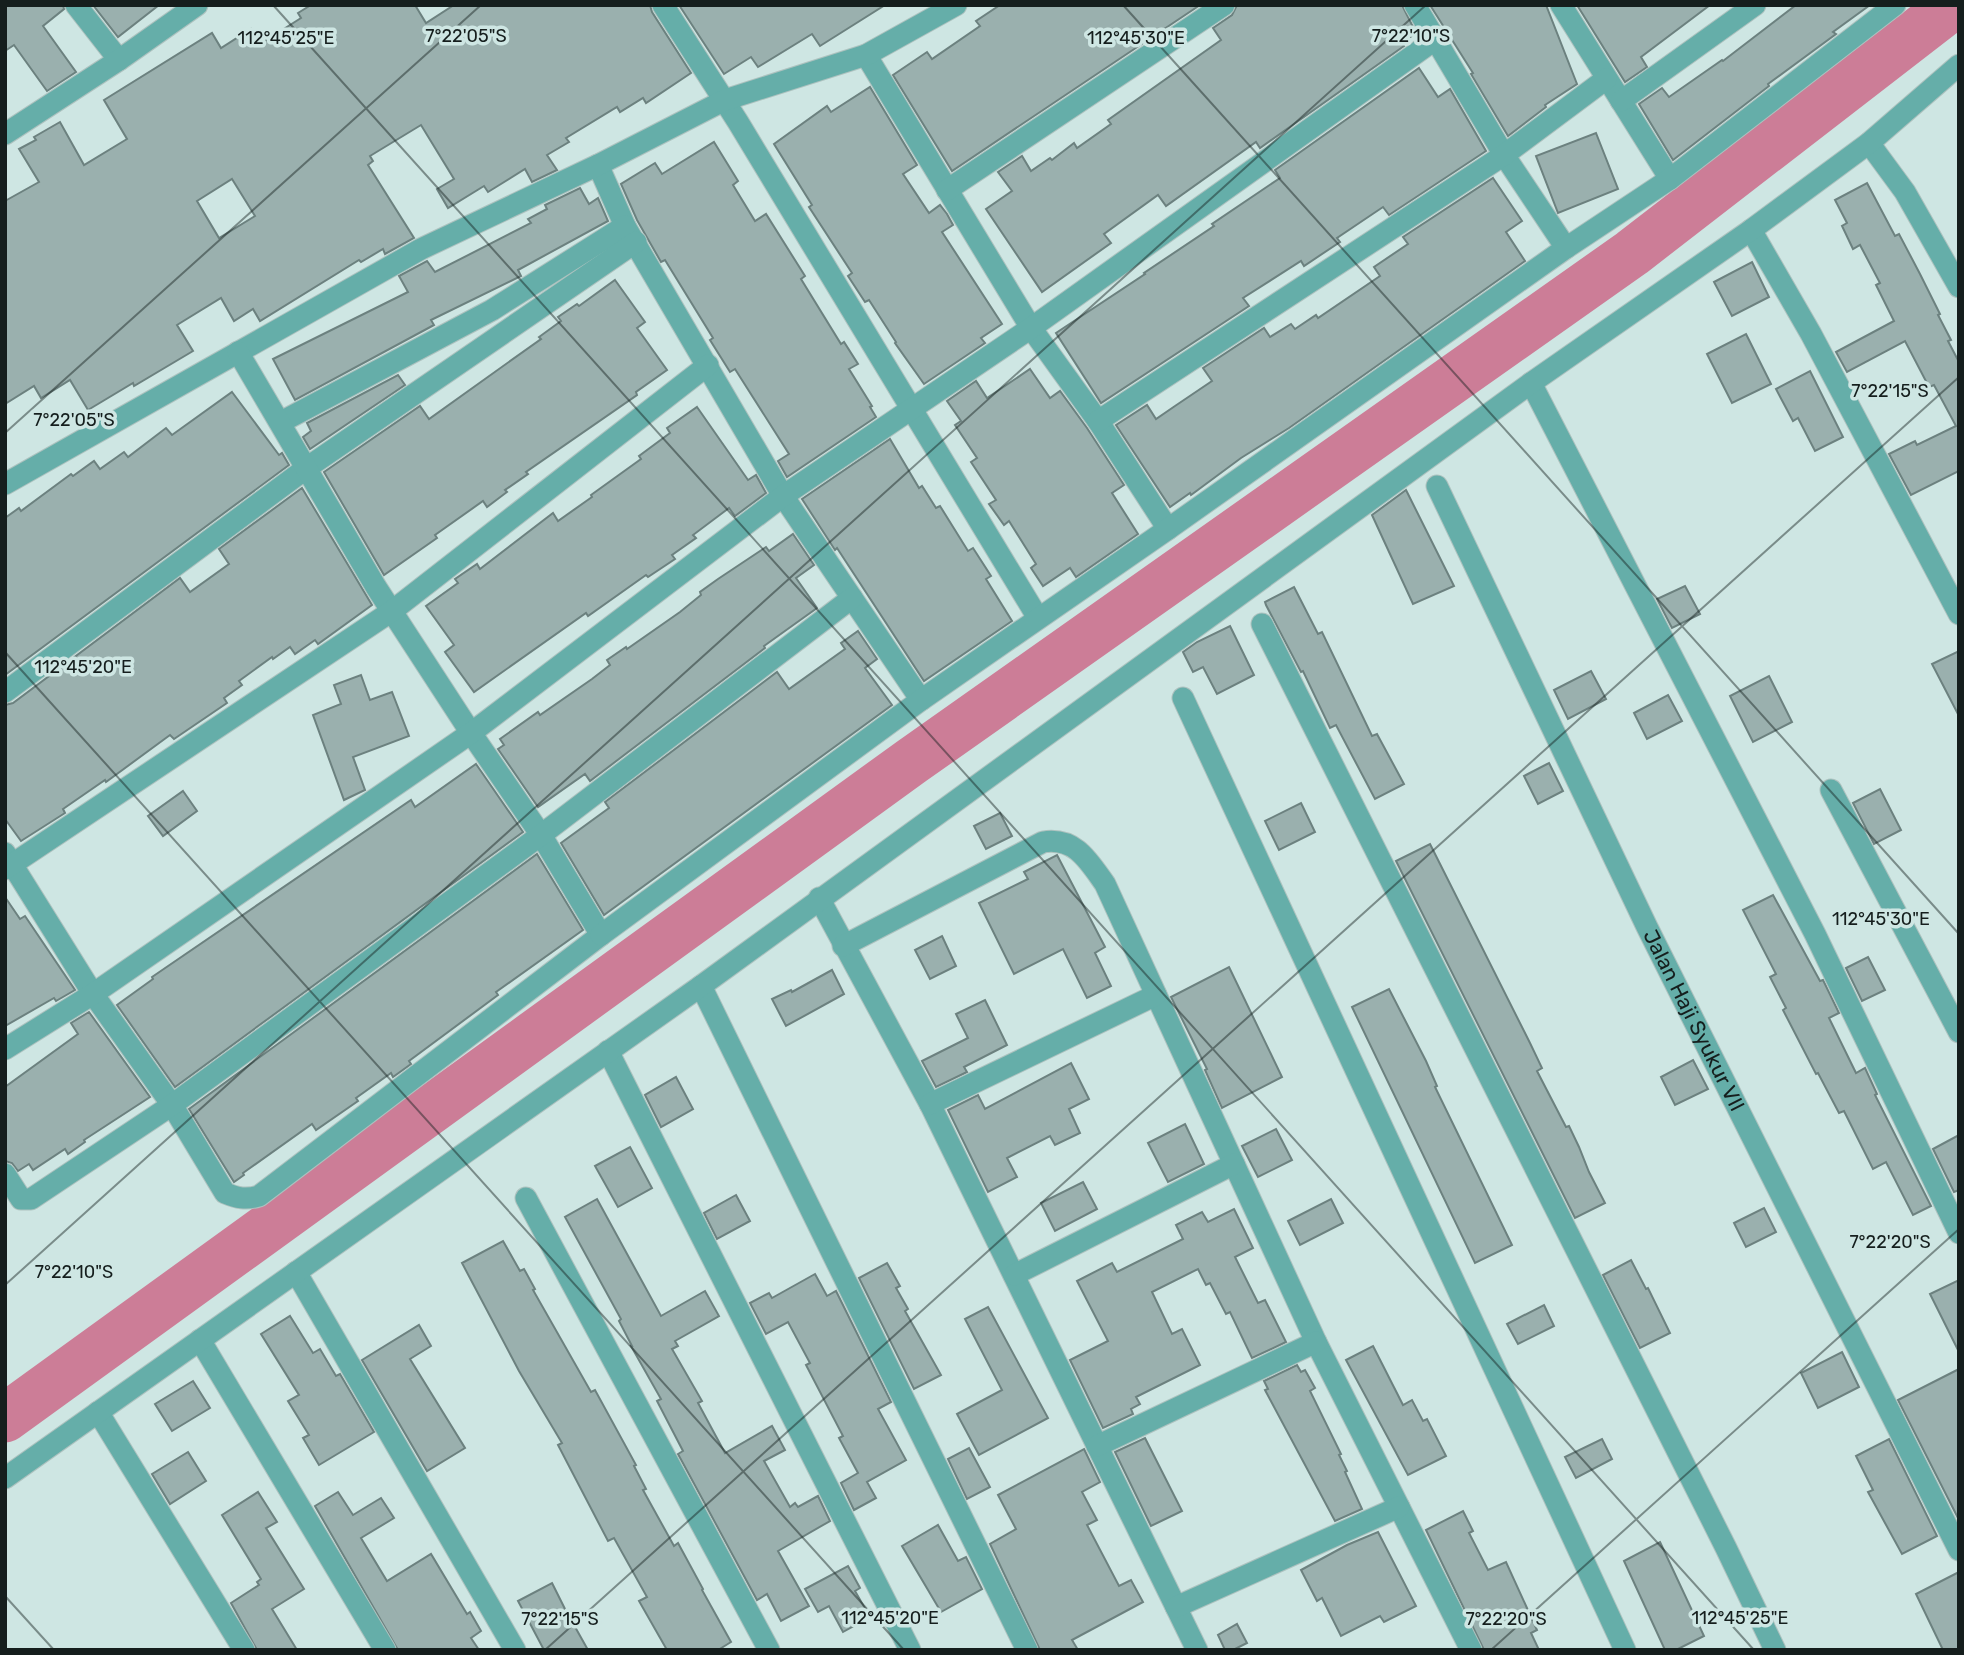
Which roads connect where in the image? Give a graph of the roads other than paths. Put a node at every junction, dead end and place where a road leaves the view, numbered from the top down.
1 (76, 5) edge
2 (197, 5) edge
3 (663, 5) edge
4 (1224, 5) edge
5 (1416, 5) edge
6 (1561, 5) edge
7 (1755, 5) edge
8 (1895, 5) edge
9 (944, 8) edge
10 (1436, 39) junction
11 (866, 55) junction
12 (119, 60) junction
13 (1959, 65) edge
14 (1606, 79) junction
15 (725, 100) junction
16 (1621, 101) junction
17 (5, 134) edge
18 (1870, 143) junction
19 (1504, 155) junction
20 (598, 165) junction
21 (1670, 179) junction
22 (947, 190) junction
23 (1751, 230) junction
24 (630, 234) junction
25 (1566, 248) junction
26 (1959, 287) edge
27 (1031, 328) junction
28 (238, 352) junction
29 (708, 365) junction
30 (1531, 383) junction
31 (912, 410) junction
32 (1098, 421) junction
33 (281, 422) junction
34 (307, 467) junction
35 (5, 484) edge
36 (1437, 486) dead end
37 (783, 496) junction
38 (1168, 529) junction
39 (852, 598) junction
40 (392, 611) junction
41 (1959, 614) edge
42 (1038, 618) junction
43 (1262, 624) dead end
44 (5, 692) edge
45 (1183, 698) dead end
46 (921, 700) junction
47 (471, 733) junction
48 (1831, 790) dead end
49 (541, 835) junction
50 (7, 862) edge
51 (819, 898) junction
52 (601, 935) junction
53 (843, 946) junction
54 (701, 986) junction
55 (93, 994) junction
56 (1156, 995) junction
57 (1959, 1032) edge
58 (5, 1049) edge
59 (608, 1051) junction
60 (930, 1104) junction
61 (172, 1105) junction
62 (1234, 1164) junction
63 (5, 1174) edge
64 (526, 1198) dead end
65 (1959, 1233) edge
66 (296, 1272) junction
67 (1014, 1275) junction
68 (200, 1340) junction
69 (1316, 1342) junction
70 (98, 1412) junction
71 (1097, 1446) junction
72 (5, 1478) edge
73 (1399, 1507) junction
74 (1959, 1550) edge
75 (1176, 1606) junction
76 (244, 1650) edge
77 (385, 1650) edge
78 (515, 1650) edge
79 (769, 1650) edge
80 (910, 1650) edge
81 (1027, 1650) edge
82 (1197, 1650) edge
83 (1471, 1650) edge
84 (1625, 1650) edge
85 (1775, 1650) edge

1 - 12 street
2 - 12 street
3 - 15 street
4 - 22 street
5 - 10 street
6 - 14 street
7 - 16 street
8 - 21 street
9 - 11 street
10 - 19 street
10 - 27 street
11 - 15 street
11 - 22 street
12 - 17 street
13 - 18 street
14 - 16 street
14 - 19 street
15 - 20 street
15 - 31 street
16 - 21 street
18 - 23 street
18 - 26 street
19 - 25 street
19 - 32 street
20 - 24 street
20 - 28 street
21 - 25 street
22 - 27 street
23 - 30 street
23 - 41 street
24 - 29 street
24 - 33 street
24 - 34 street
25 - 38 street
27 - 31 street
27 - 32 street
28 - 33 street
28 - 35 street
29 - 37 street
29 - 40 street
30 - 51 street
30 - 65 street
31 - 37 street
31 - 42 street
32 - 38 street
33 - 34 street
34 - 40 street
34 - 44 street
36 - 74 street, Jalan Haji Syukur VII
37 - 39 street
37 - 47 street
38 - 42 street
39 - 46 street
39 - 49 street
40 - 47 street
40 - 50 street
42 - 46 street
43 - 85 street
45 - 84 street
46 - 52 street
47 - 49 street
47 - 55 street
48 - 57 street
49 - 52 street
49 - 61 street
50 - 55 street
51 - 53 street
51 - 54 street
52 - 61 street
53 - 56 street
53 - 60 street
54 - 59 street
54 - 81 street
55 - 58 street
55 - 61 street
56 - 60 street
56 - 62 street
59 - 66 street
59 - 80 street
60 - 67 street
61 - 63 street
62 - 67 street
62 - 69 street
64 - 79 street
66 - 68 street
66 - 78 street
67 - 71 street
68 - 70 street
68 - 77 street
69 - 71 street
69 - 73 street
70 - 72 street
70 - 76 street
71 - 75 street
73 - 75 street
73 - 83 street
75 - 82 street

